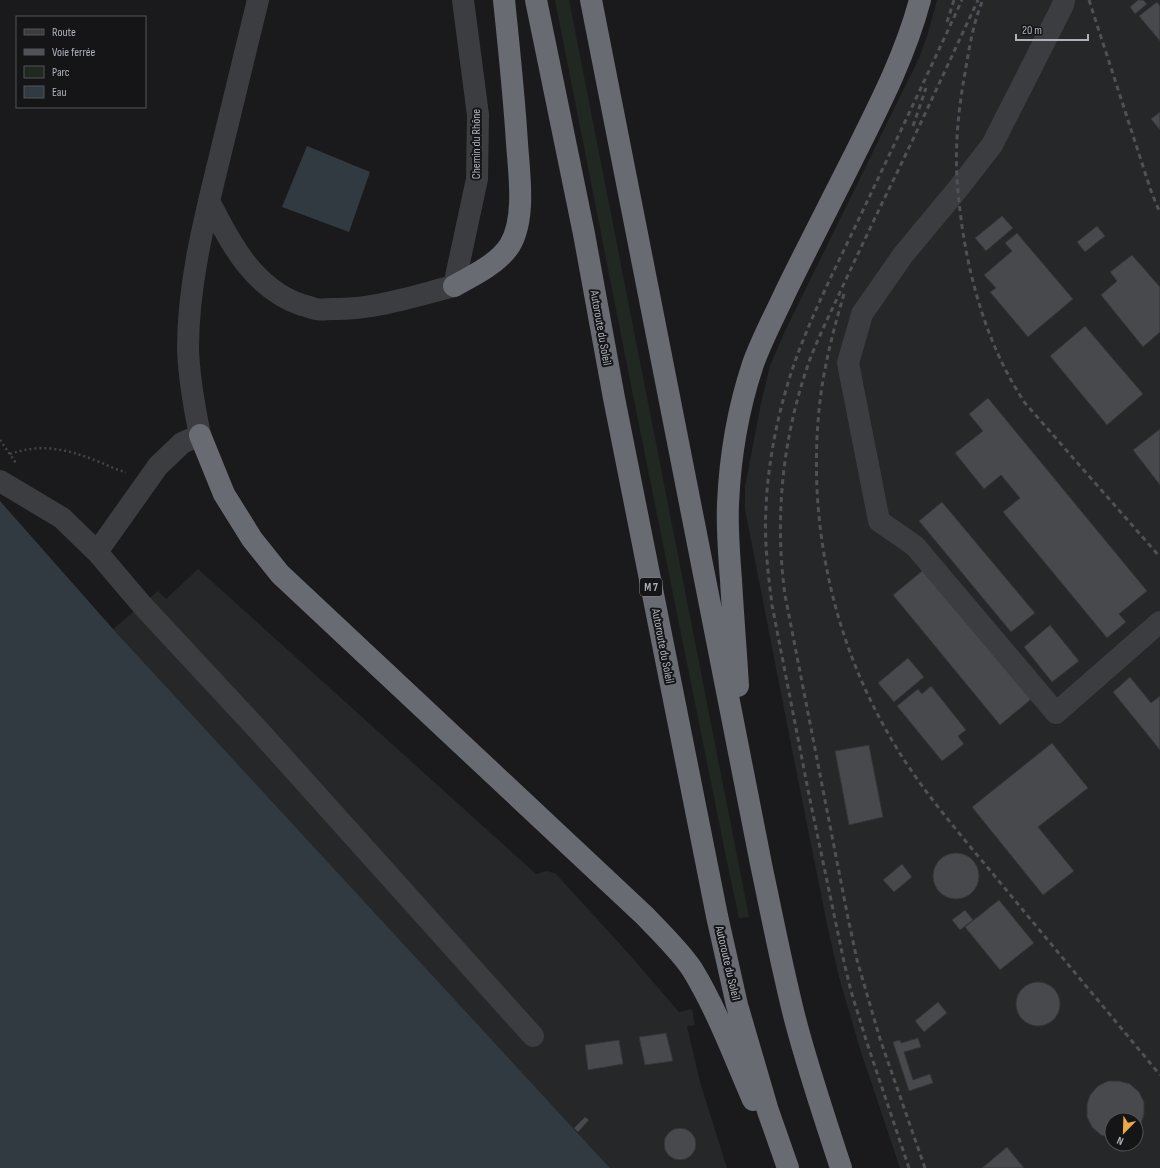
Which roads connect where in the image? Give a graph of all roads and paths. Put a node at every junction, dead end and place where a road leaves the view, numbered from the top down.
1 (258, 0) edge
2 (463, 0) edge
3 (504, 0) edge
4 (536, 0) edge
5 (591, 0) edge
6 (920, 0) edge
7 (1064, 0) edge
8 (209, 201) junction
9 (454, 286) junction
10 (200, 435) junction
11 (10, 454) dead end
12 (150, 477) junction
13 (0, 481) edge
14 (97, 552) junction
15 (1160, 622) edge
16 (744, 775) junction
17 (533, 1036) dead end
18 (782, 1168) edge
19 (788, 1168) edge
20 (841, 1168) edge

1 - 8 street
2 - 9 street, Chemin du Rhône
3 - 9 highway
4 - 19 highway, Autoroute du Soleil / M 7
5 - 16 highway
6 - 16 highway
7 - 15 street
8 - 9 street
8 - 10 street
10 - 12 street
10 - 18 highway
11 - 12 path
12 - 14 street
13 - 14 street
14 - 17 street
16 - 20 highway

